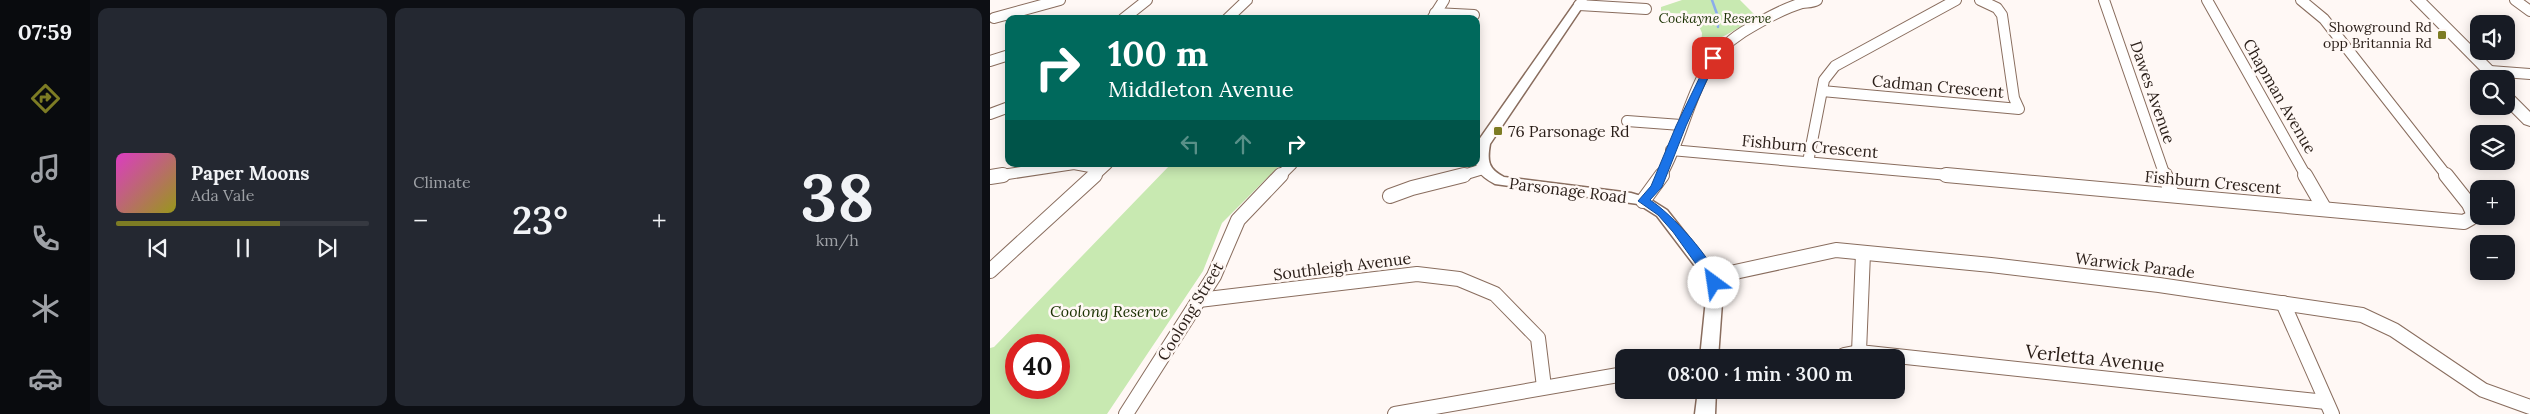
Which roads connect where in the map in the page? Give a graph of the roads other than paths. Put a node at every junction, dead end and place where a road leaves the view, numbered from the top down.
1 (1060, 0) edge
2 (1147, 0) edge
3 (1246, 0) edge
4 (1444, 0) edge
5 (1956, 0) edge
6 (1980, 0) edge
7 (2104, 0) edge
8 (2207, 0) edge
9 (2300, 0) edge
10 (2411, 0) edge
11 (2418, 0) edge
12 (2515, 0) edge
13 (1810, 1) edge
14 (1580, 2) edge
15 (1646, 9) dead end
16 (2530, 11) edge
17 (1128, 15) edge
18 (1231, 15) edge
19 (1435, 15) edge
20 (994, 18) dead end
21 (1005, 56) edge
22 (990, 61) edge
23 (2486, 70) edge
24 (2486, 70) edge
25 (2530, 74) edge
26 (2515, 75) edge
27 (1822, 91) junction
28 (2515, 96) edge
29 (2515, 106) edge
30 (1005, 109) edge
31 (2530, 111) edge
32 (990, 114) edge
33 (1627, 121) dead end
34 (2530, 121) edge
35 (1681, 126) junction
36 (1671, 150) junction
37 (1808, 162) junction
38 (1055, 167) edge
39 (1103, 167) edge
40 (1289, 167) edge
41 (1483, 169) junction
42 (990, 177) edge
43 (2172, 194) junction
44 (1390, 196) dead end
45 (1643, 201) junction
46 (2324, 208) junction
47 (1862, 253) junction
48 (992, 267) edge
49 (1712, 277) junction
50 (1199, 300) junction
51 (2283, 303) junction
52 (1710, 349) edge
53 (1615, 375) edge
54 (1544, 387) junction
55 (1706, 399) edge
56 (2530, 407) edge
57 (2329, 408) edge
58 (1126, 414) edge
59 (1394, 414) edge
60 (1705, 414) edge

1 - 20 street
2 - 17 street
3 - 18 street
4 - 19 street
5 - 27 street
6 - 27 street, Cadman Crescent
7 - 43 street, Dawes Avenue
8 - 46 street, Chapman Avenue
9 - 46 street, Fishburn Crescent
10 - 23 main road
11 - 24 main road
12 - 16 street
13 - 35 street
14 - 15 street
14 - 41 street
21 - 22 street
25 - 26 street
27 - 37 street
28 - 31 main road
29 - 34 main road
30 - 32 street
33 - 35 street
35 - 36 street
36 - 37 street, Fishburn Crescent
36 - 45 street
37 - 43 street, Fishburn Crescent
38 - 42 street
39 - 48 street
40 - 50 street, Coolong Street
41 - 44 street
41 - 45 street, Parsonage Road
43 - 46 street, Fishburn Crescent
45 - 49 street, Parsonage Road
47 - 49 street, Warwick Parade
47 - 51 street, Warwick Parade
47 - 57 street, Verletta Avenue
49 - 52 street
50 - 54 street, Southleigh Avenue
50 - 58 street, Coolong Street
51 - 56 street, Warwick Parade
51 - 57 street
53 - 54 street
54 - 59 street
55 - 60 street

